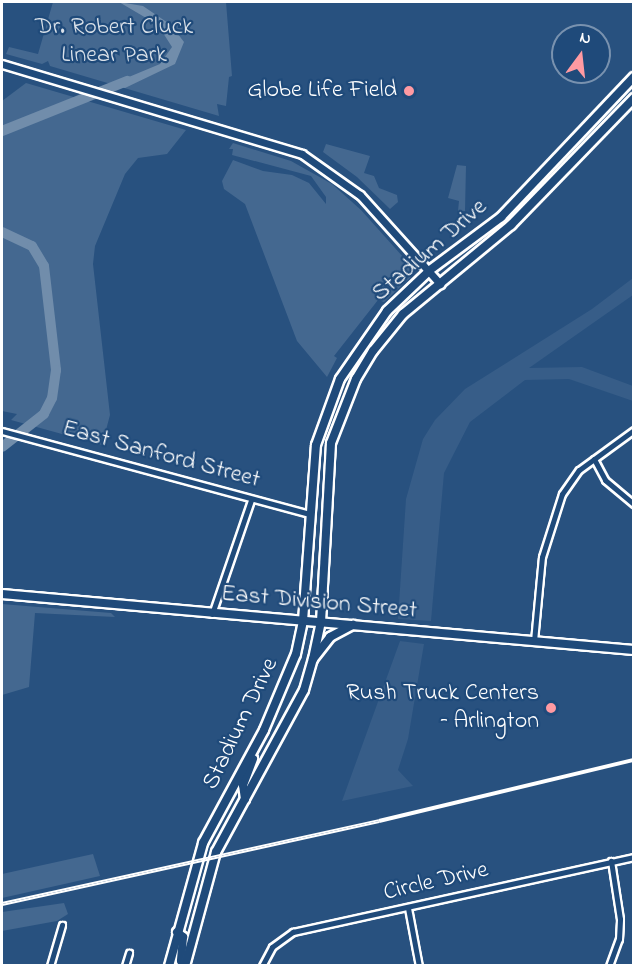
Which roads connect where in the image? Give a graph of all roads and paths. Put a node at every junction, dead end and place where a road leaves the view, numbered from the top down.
1 (5, 65) edge
2 (633, 77) edge
3 (633, 98) edge
4 (600, 116) junction
5 (609, 124) junction
6 (430, 270) junction
7 (440, 284) junction
8 (333, 395) junction
9 (345, 401) junction
10 (633, 430) edge
11 (4, 432) edge
12 (594, 459) junction
13 (251, 500) junction
14 (633, 504) edge
15 (310, 514) junction
16 (2, 594) edge
17 (212, 614) junction
18 (303, 621) junction
19 (321, 622) junction
20 (353, 625) junction
21 (534, 642) junction
22 (633, 650) edge
23 (313, 659) junction
24 (258, 741) junction
25 (245, 799) junction
26 (633, 856) edge
27 (611, 861) junction
28 (408, 908) junction
29 (62, 925) dead end
30 (177, 932) junction
31 (129, 953) dead end
32 (50, 966) edge
33 (125, 966) edge
34 (170, 966) edge
35 (182, 966) edge
36 (262, 966) edge
37 (419, 966) edge
38 (609, 966) edge

1 - 6 street
2 - 4 main road, Stadium Drive
3 - 5 main road, Stadium Drive
4 - 5 main road
4 - 6 main road, Stadium Drive
5 - 7 main road, Stadium Drive
6 - 7 street
6 - 8 main road, Stadium Drive
7 - 9 main road, Stadium Drive
8 - 9 main road
8 - 15 main road, Stadium Drive
9 - 19 main road, Stadium Drive
10 - 12 street
11 - 13 street, East Sanford Street
12 - 14 street
12 - 21 street
13 - 15 street, East Sanford Street
13 - 17 street
15 - 18 main road, Stadium Drive
16 - 17 main road, East Division Street
17 - 18 main road, East Division Street
18 - 19 main road, East Division Street
18 - 24 main road, Stadium Drive
19 - 20 main road, East Division Street
19 - 23 main road, Stadium Drive
20 - 21 main road, East Division Street
20 - 23 main road
21 - 22 main road, East Division Street
23 - 25 main road, Stadium Drive
24 - 25 main road
24 - 30 main road, Stadium Drive
25 - 35 main road, Stadium Drive
26 - 27 street, Circle Drive
27 - 28 street, Circle Drive
27 - 38 street
28 - 36 street, Circle Drive
28 - 37 street
29 - 32 street
30 - 34 main road, Stadium Drive
30 - 35 main road
31 - 33 street

